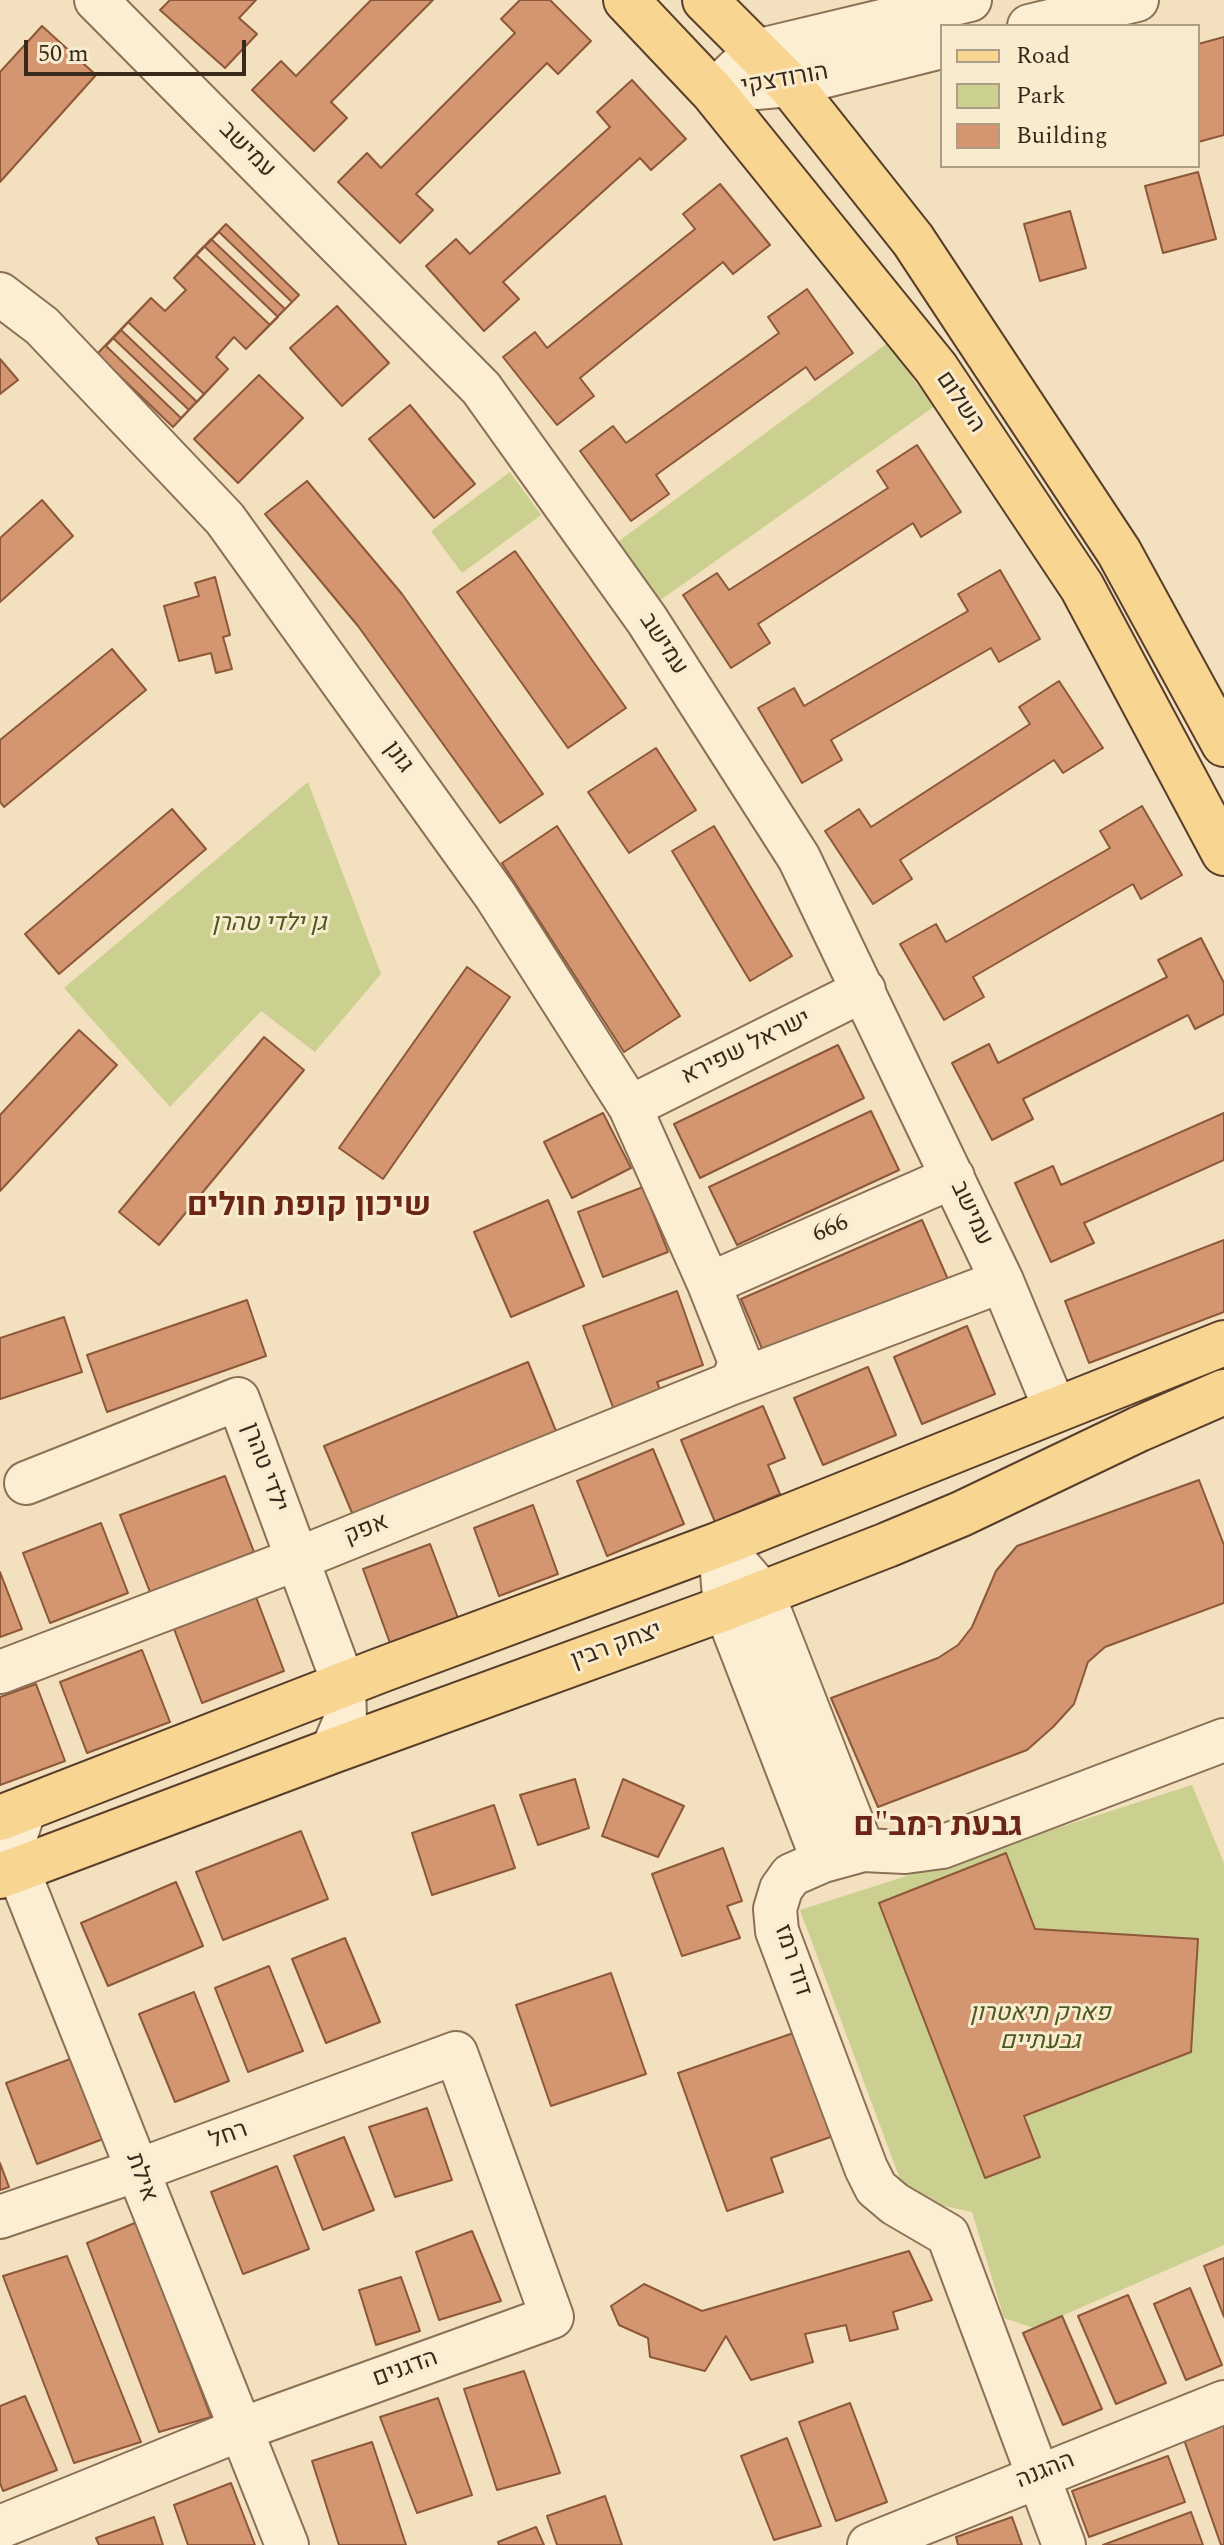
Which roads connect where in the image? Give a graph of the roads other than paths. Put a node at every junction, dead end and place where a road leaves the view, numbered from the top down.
1 (96, 0) edge
2 (626, 0) edge
3 (705, 0) edge
4 (970, 0) edge
5 (1137, 0) edge
6 (1037, 24) edge
7 (940, 48) edge
8 (756, 51) junction
9 (790, 85) junction
10 (713, 92) junction
11 (0, 294) edge
12 (1224, 744) edge
13 (1224, 853) edge
14 (864, 990) junction
15 (630, 1107) junction
16 (953, 1177) junction
17 (1002, 1281) junction
18 (709, 1284) junction
19 (1224, 1343) edge
20 (732, 1383) junction
21 (1224, 1392) edge
22 (1055, 1409) junction
23 (26, 1483) dead end
24 (720, 1544) junction
25 (297, 1559) junction
26 (744, 1601) junction
27 (0, 1672) edge
28 (344, 1685) junction
29 (1224, 1740) edge
30 (332, 1751) junction
31 (12, 1813) edge
32 (863, 1850) junction
33 (823, 1861) junction
34 (9, 1873) edge
35 (456, 2053) joint
36 (138, 2170) junction
37 (0, 2217) edge
38 (1224, 2402) edge
39 (239, 2430) junction
40 (1039, 2475) junction
41 (0, 2527) edge
42 (287, 2545) edge
43 (869, 2545) edge
44 (1064, 2545) edge

1 - 14 street, עמישב
2 - 10 main road, השלום
3 - 8 main road
4 - 8 street, הורודצקי
5 - 6 street
7 - 9 street, הורודצקי
8 - 9 main road
8 - 10 street, הורודצקי
9 - 10 street, הורודצקי
9 - 12 main road
10 - 13 main road, השלום
11 - 15 street, גונן
14 - 15 street, ישראל שפירא
14 - 16 street, עמישב
15 - 18 street, גונן
16 - 17 street, עמישב
16 - 18 street, 666
17 - 20 street, אפק
17 - 22 street, עמישב
18 - 20 street
19 - 22 main road
20 - 25 street, אפק
21 - 26 main road, יצחק רבין
22 - 24 main road
23 - 25 street, ילדי טהרן
24 - 26 street
24 - 28 main road
25 - 27 street, אפק
25 - 28 street, ילדי טהרן
26 - 30 main road, יצחק רבין
26 - 32 street
26 - 33 street
28 - 30 street, ילדי טהרן
28 - 31 main road
29 - 32 street, דוד רמז
30 - 34 main road, יצחק רבין
31 - 34 street, אילת
32 - 33 street, דוד רמז
33 - 40 street, דוד רמז
34 - 36 street, אילת
35 - 36 street, רחל
35 - 39 street, הדגנים
36 - 37 street, רחל
36 - 39 street, אילת
38 - 40 street, ההגנה
39 - 41 street, הדגנים
39 - 42 street, אילת
40 - 43 street, ההגנה
40 - 44 street, דוד רמז

